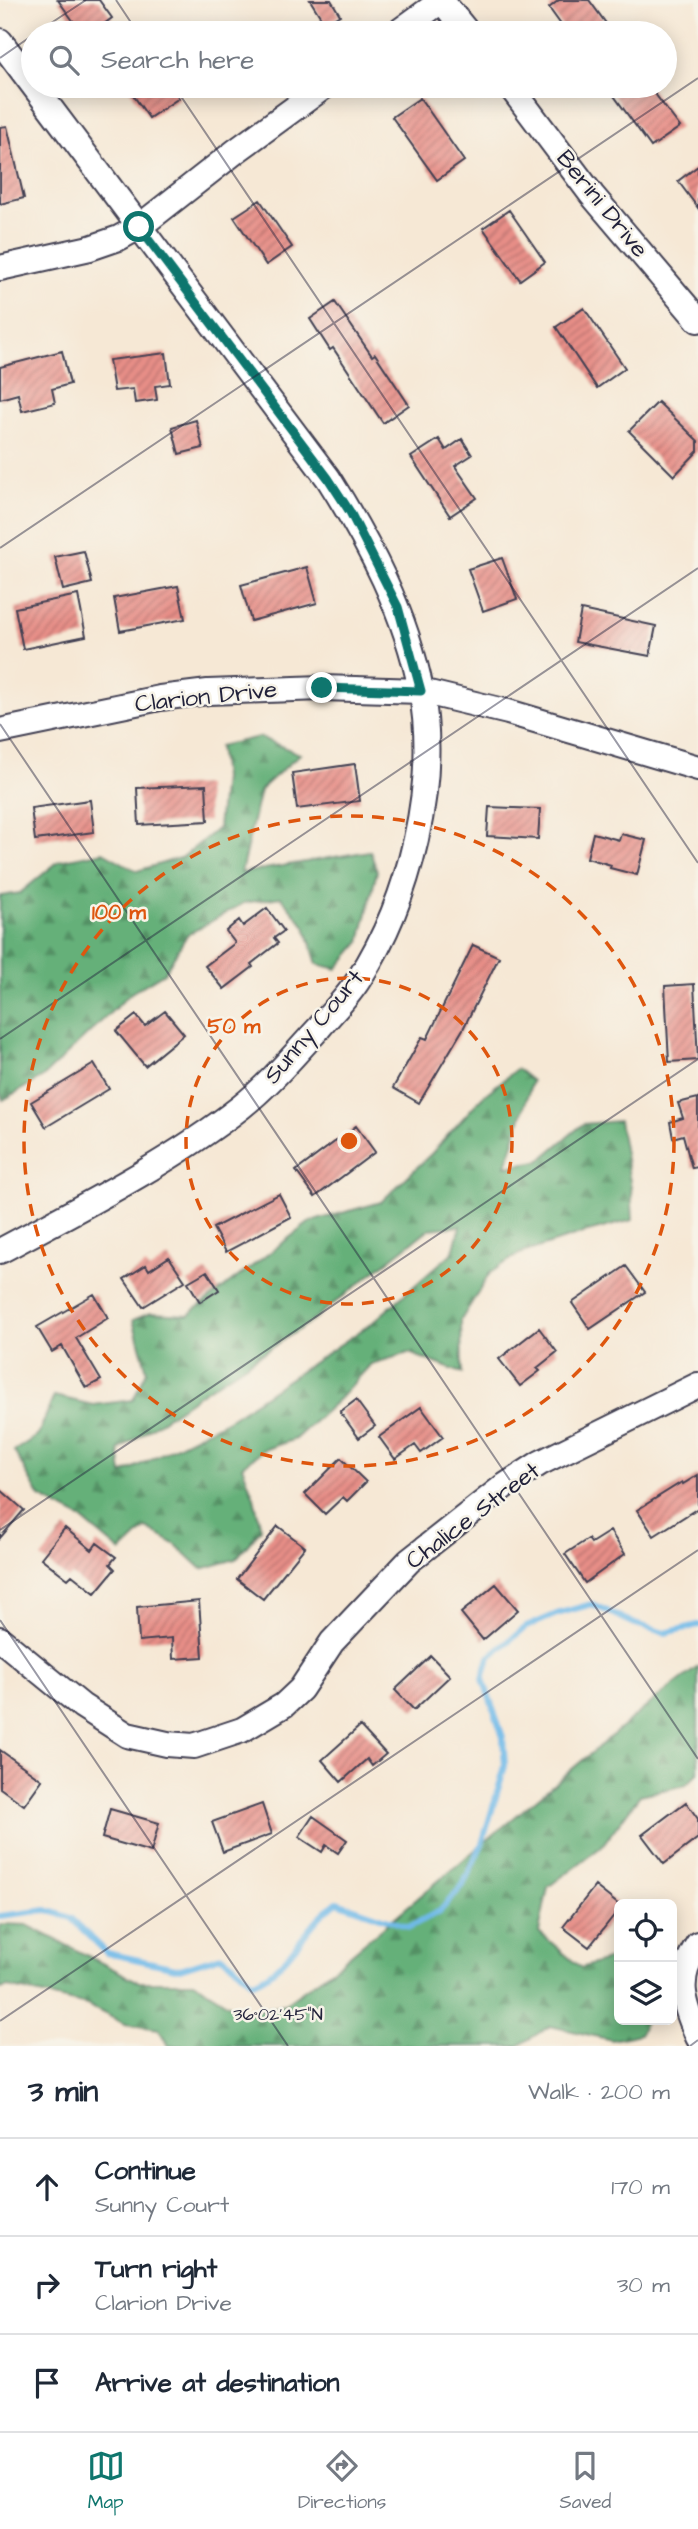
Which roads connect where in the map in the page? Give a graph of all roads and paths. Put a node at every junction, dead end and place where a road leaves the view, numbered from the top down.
1 (441, 0) edge
2 (413, 21) edge
3 (458, 21) edge
4 (0, 41) edge
5 (21, 69) edge
6 (43, 98) edge
7 (309, 98) edge
8 (519, 98) edge
9 (139, 227) junction
10 (0, 268) edge
11 (698, 320) edge
12 (421, 691) junction
13 (0, 731) edge
14 (698, 768) edge
15 (0, 1251) edge
16 (698, 1385) edge
17 (0, 1639) edge
18 (698, 1944) edge
19 (698, 2037) edge

1 - 2 street
1 - 3 street
4 - 5 street, Sunny Court
6 - 9 street, Sunny Court
7 - 9 street
8 - 11 street, Berini Drive
9 - 10 street
9 - 12 street, Sunny Court
12 - 13 street, Clarion Drive
12 - 14 street, Clarion Drive
12 - 15 street, Sunny Court
16 - 17 street, Chalice Street
18 - 19 street

